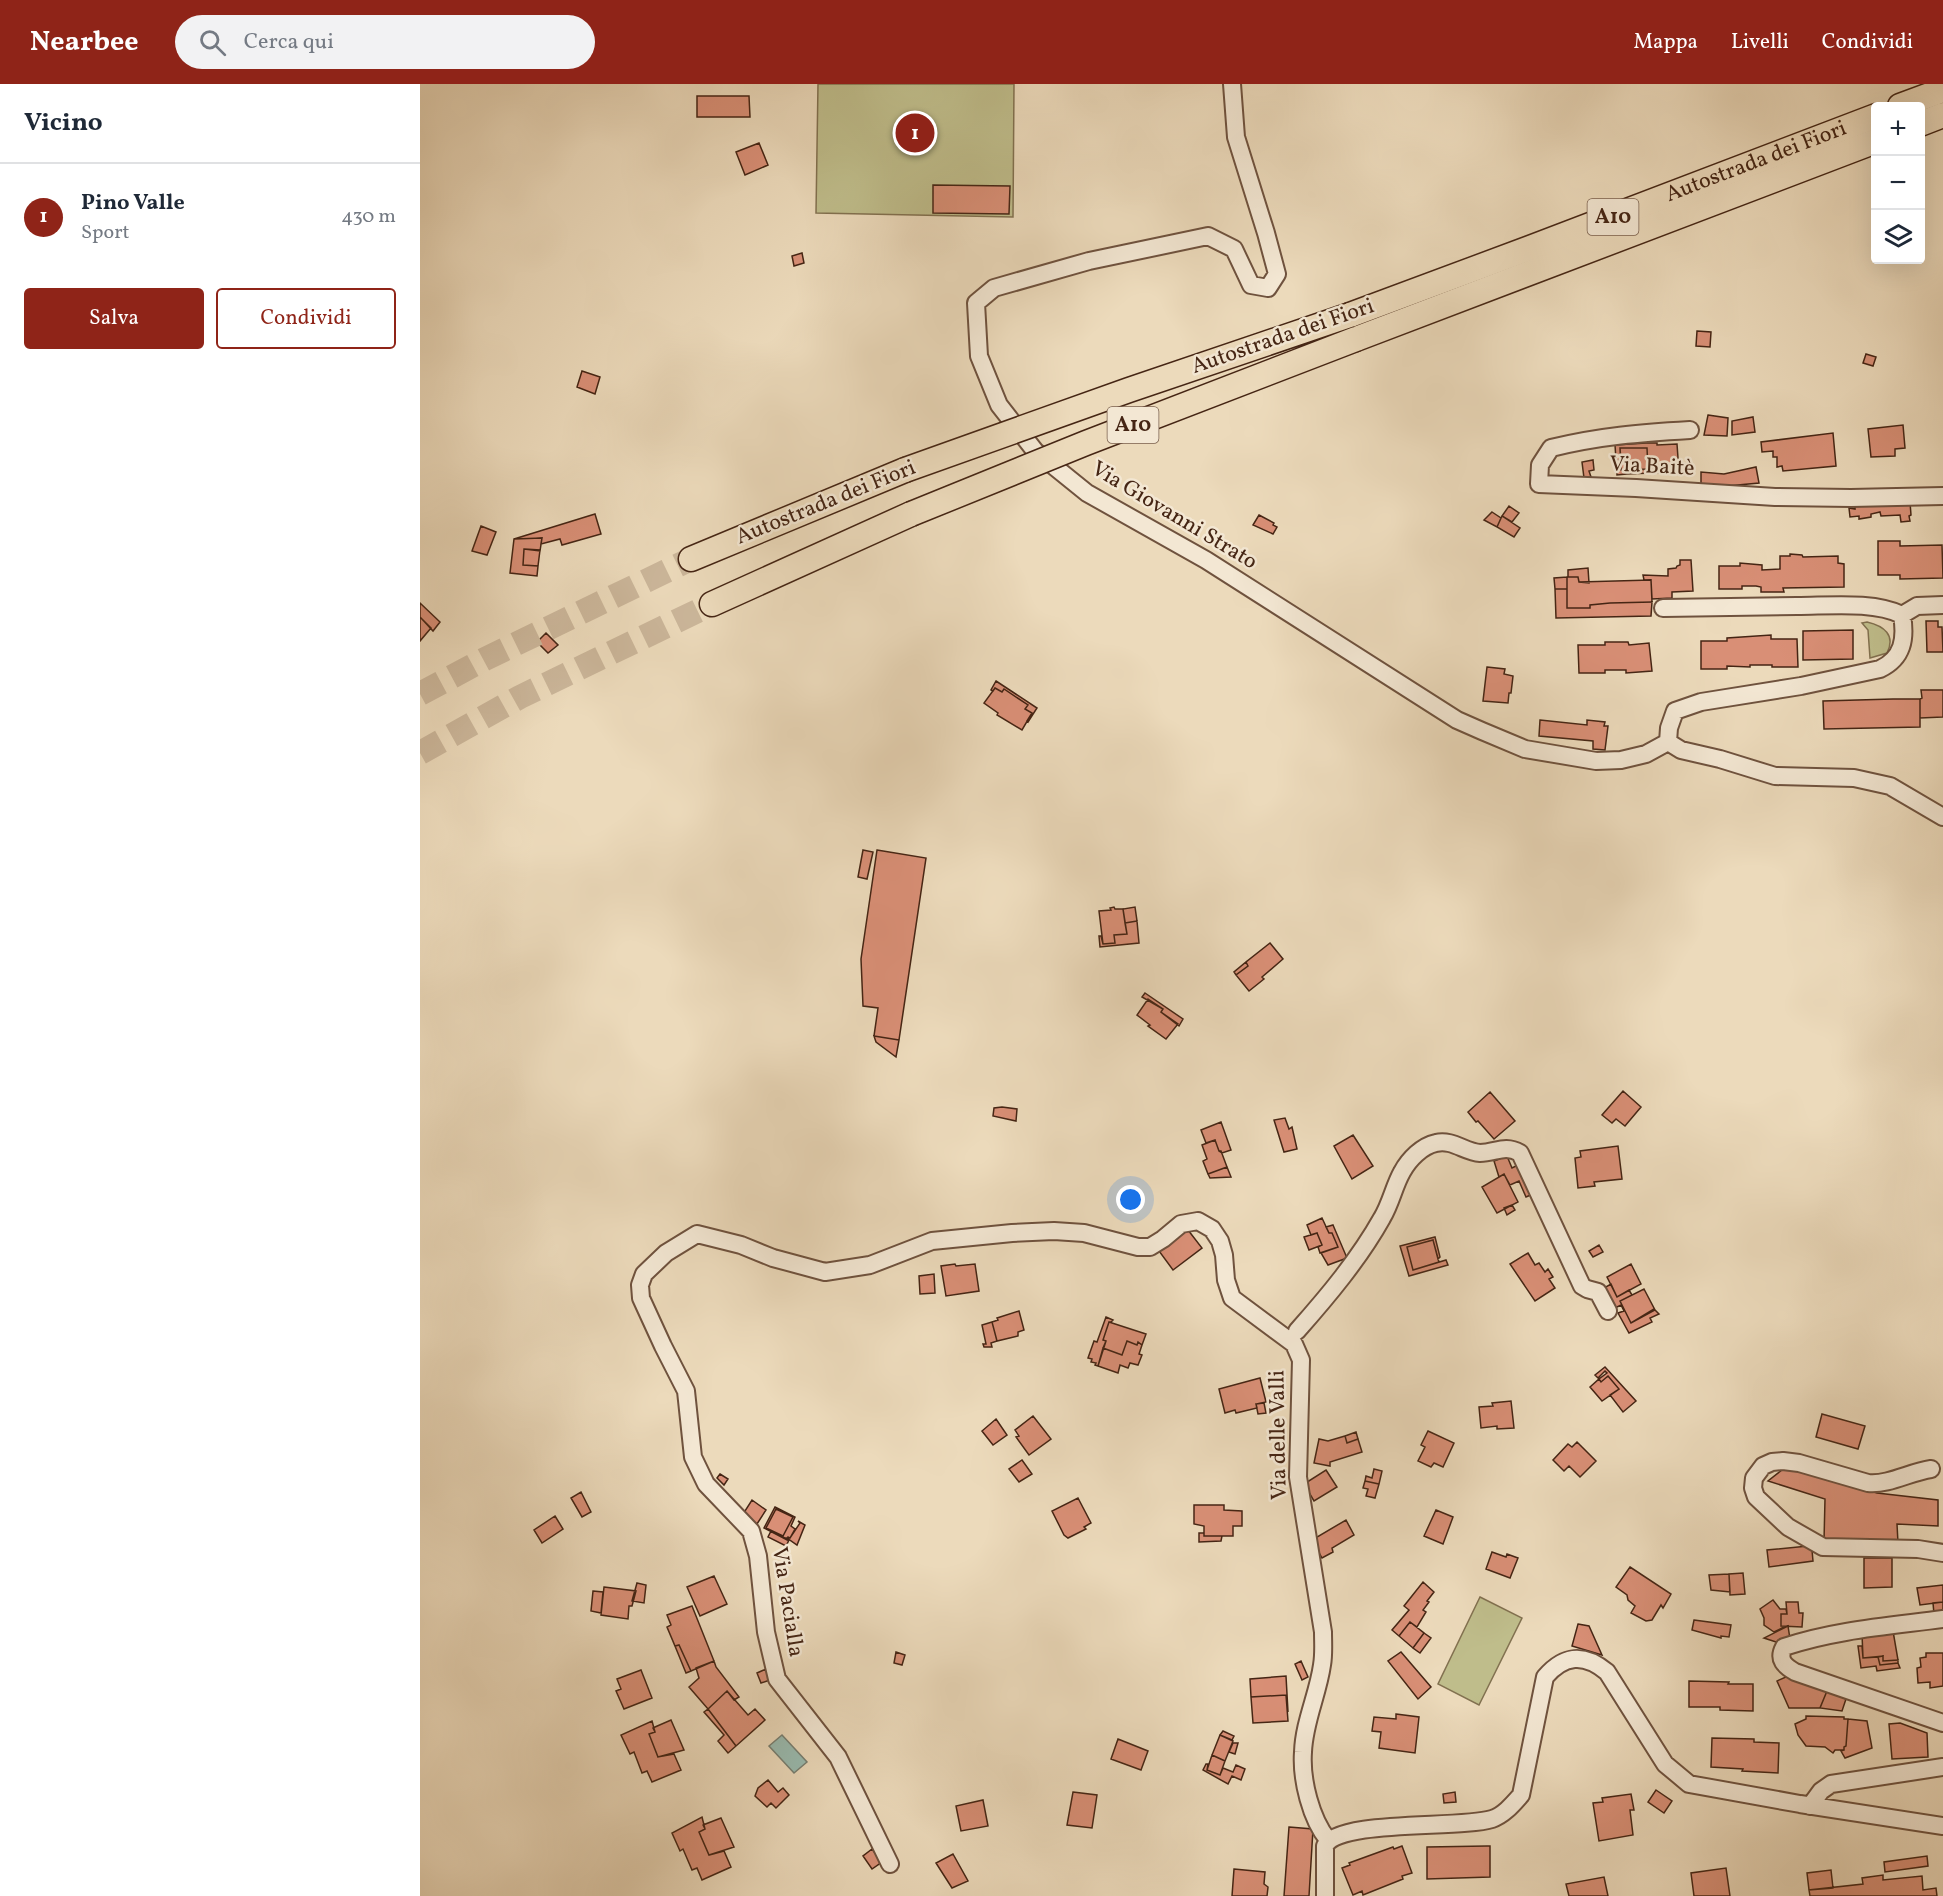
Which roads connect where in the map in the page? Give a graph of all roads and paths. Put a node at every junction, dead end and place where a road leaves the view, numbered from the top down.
1 (1232, 84) edge
2 (1943, 90) edge
3 (1911, 102) edge
4 (1943, 115) edge
5 (1871, 118) edge
6 (1925, 122) edge
7 (1871, 143) edge
8 (1690, 430) dead end
9 (1943, 496) edge
10 (691, 559) tunnel mouth
11 (712, 604) tunnel mouth
12 (1943, 605) edge
13 (1663, 608) dead end
14 (1902, 615) junction
15 (1668, 742) junction
16 (1943, 817) edge
17 (644, 1274) joint
18 (1608, 1311) dead end
19 (1297, 1331) dead end
20 (1931, 1469) dead end
21 (1943, 1553) edge
22 (1943, 1619) edge
23 (1943, 1723) edge
24 (1943, 1767) edge
25 (1810, 1806) junction
26 (1943, 1826) edge
27 (1328, 1840) junction
28 (890, 1864) dead end
29 (1325, 1896) edge

1 - 15 street, Via Giovanni Strato
2 - 3 highway
4 - 6 highway
5 - 10 highway, Autostrada dei Fiori / A10, bridge
7 - 11 highway, Autostrada dei Fiori / A10, bridge
8 - 9 street, Via Baitè
12 - 14 street
13 - 14 street
14 - 15 street
15 - 16 street
17 - 27 street, Via delle Valli
17 - 28 street, Via Pacialla
18 - 19 street
20 - 21 street
22 - 23 street
24 - 25 street
25 - 26 street
25 - 27 street
27 - 29 street

